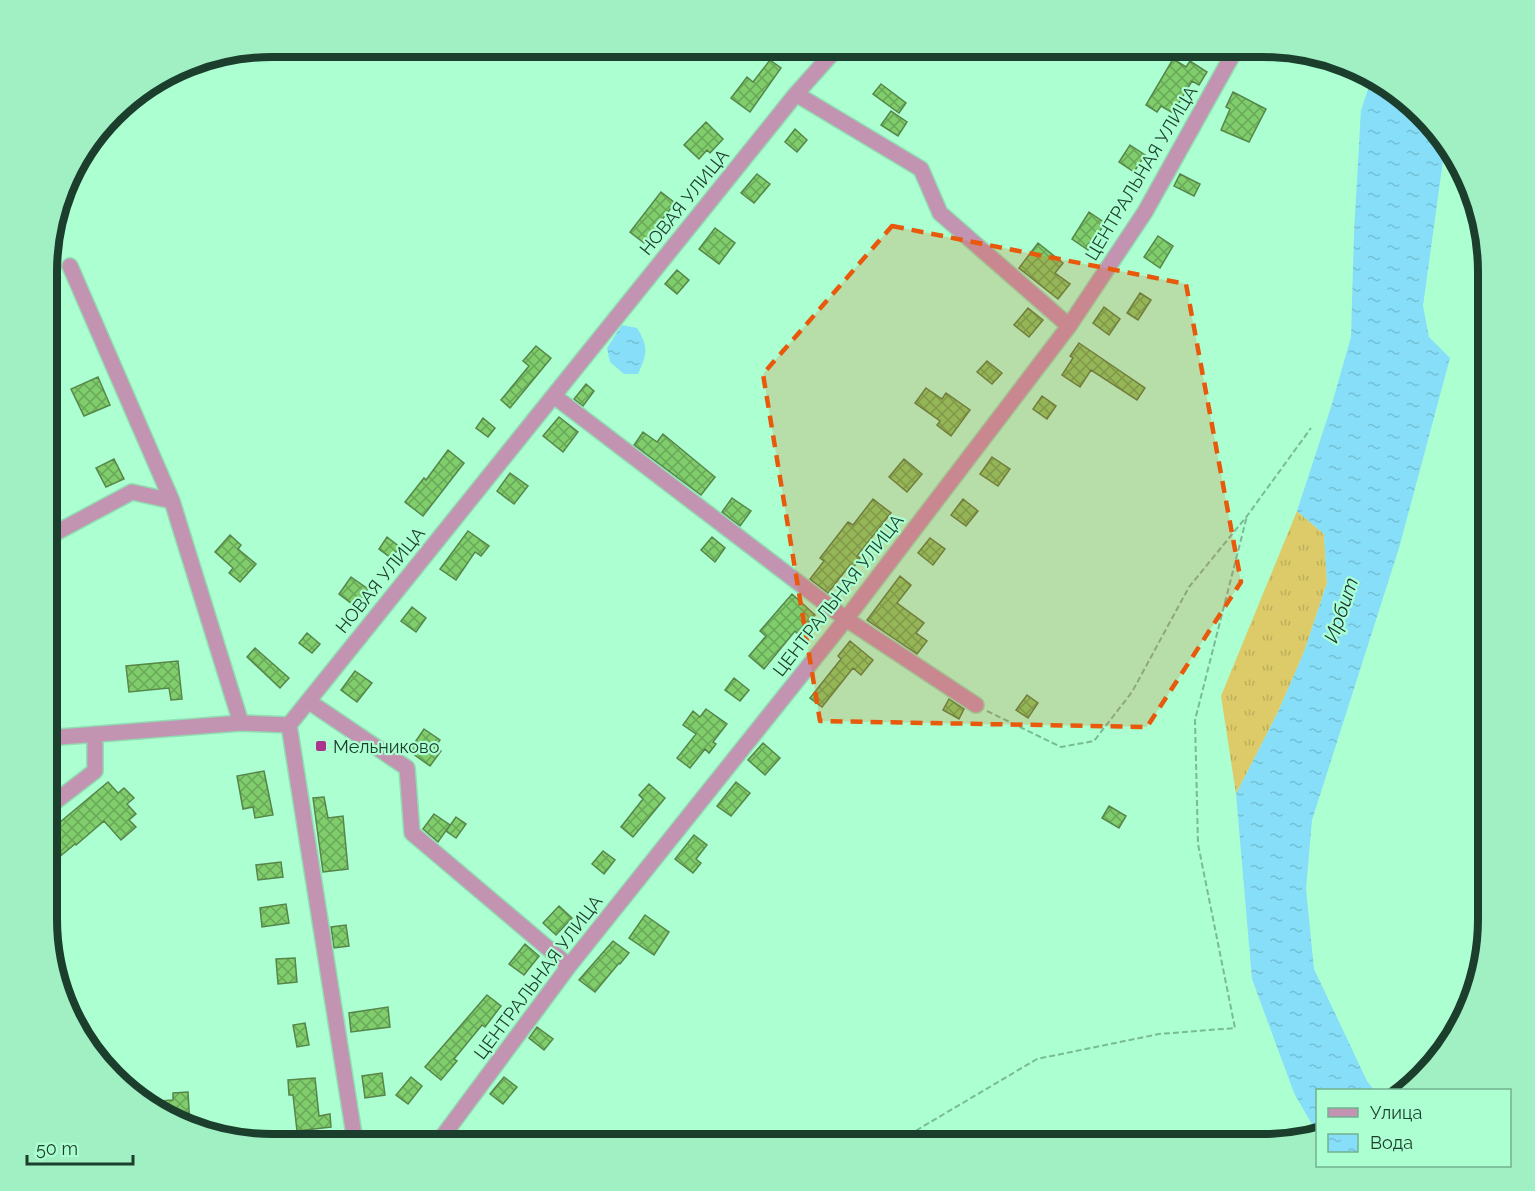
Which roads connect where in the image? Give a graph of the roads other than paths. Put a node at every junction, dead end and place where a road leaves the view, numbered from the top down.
1 (829, 57) edge
2 (1231, 57) edge
3 (796, 94) junction
4 (70, 266) dead end
5 (1069, 326) junction
6 (554, 396) junction
7 (172, 501) junction
8 (57, 532) edge
9 (846, 619) junction
10 (308, 701) junction
11 (976, 705) road end
12 (241, 723) junction
13 (289, 725) junction
14 (95, 734) junction
15 (57, 737) edge
16 (57, 800) edge
17 (568, 966) junction
18 (354, 1134) edge
19 (444, 1134) edge

1 - 3 street, НОВАЯ УЛИЦА
2 - 5 street, ЦЕНТРАЛЬНАЯ УЛИЦА
3 - 5 street
3 - 6 street, НОВАЯ УЛИЦА
4 - 7 street
5 - 9 street, ЦЕНТРАЛЬНАЯ УЛИЦА
6 - 9 street
6 - 10 street, НОВАЯ УЛИЦА
7 - 8 street
7 - 12 street
9 - 11 street
9 - 17 street, ЦЕНТРАЛЬНАЯ УЛИЦА
10 - 13 street, НОВАЯ УЛИЦА
10 - 17 street
12 - 13 street
12 - 14 street
13 - 18 street
14 - 15 street
14 - 16 street
17 - 19 street, ЦЕНТРАЛЬНАЯ УЛИЦА

